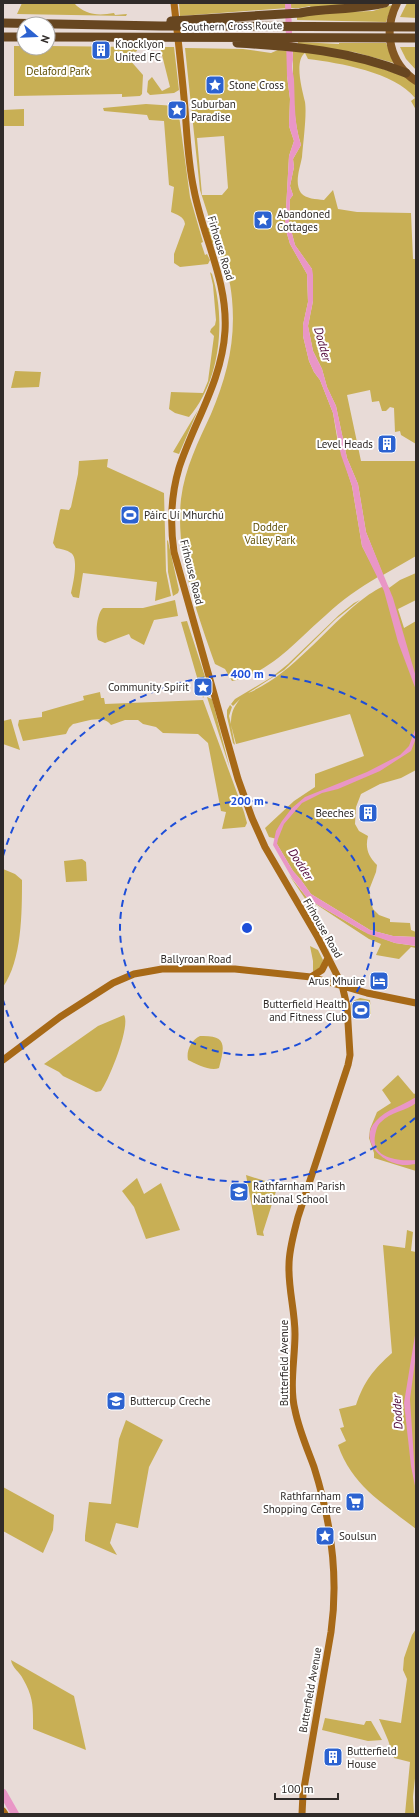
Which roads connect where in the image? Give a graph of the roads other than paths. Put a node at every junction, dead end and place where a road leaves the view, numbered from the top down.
1 (385, 3) edge
2 (397, 3) edge
3 (175, 5) edge
4 (3, 23) edge
5 (134, 25) junction
6 (416, 27) edge
7 (3, 37) edge
8 (16, 37) edge
9 (56, 37) edge
10 (416, 38) edge
11 (280, 42) junction
12 (403, 69) junction
13 (416, 81) edge
14 (328, 958) junction
15 (311, 977) junction
16 (342, 985) junction
17 (416, 1003) edge
18 (3, 1060) edge
19 (3, 1811) edge
20 (6, 1814) edge
21 (302, 1814) edge

1 - 5 highway
2 - 12 main road
3 - 14 main road, Firhouse Road
4 - 5 highway
5 - 6 highway
7 - 8 highway
9 - 11 highway, Southern Cross Route
10 - 11 highway, Southern Cross Route
11 - 12 highway
12 - 13 main road
14 - 15 main road
14 - 16 main road, Firhouse Road
15 - 16 main road, Ballyroan Road
15 - 18 main road, Ballyroan Road
16 - 17 main road, Ballyroan Road
16 - 21 main road, Butterfield Avenue
19 - 20 main road

